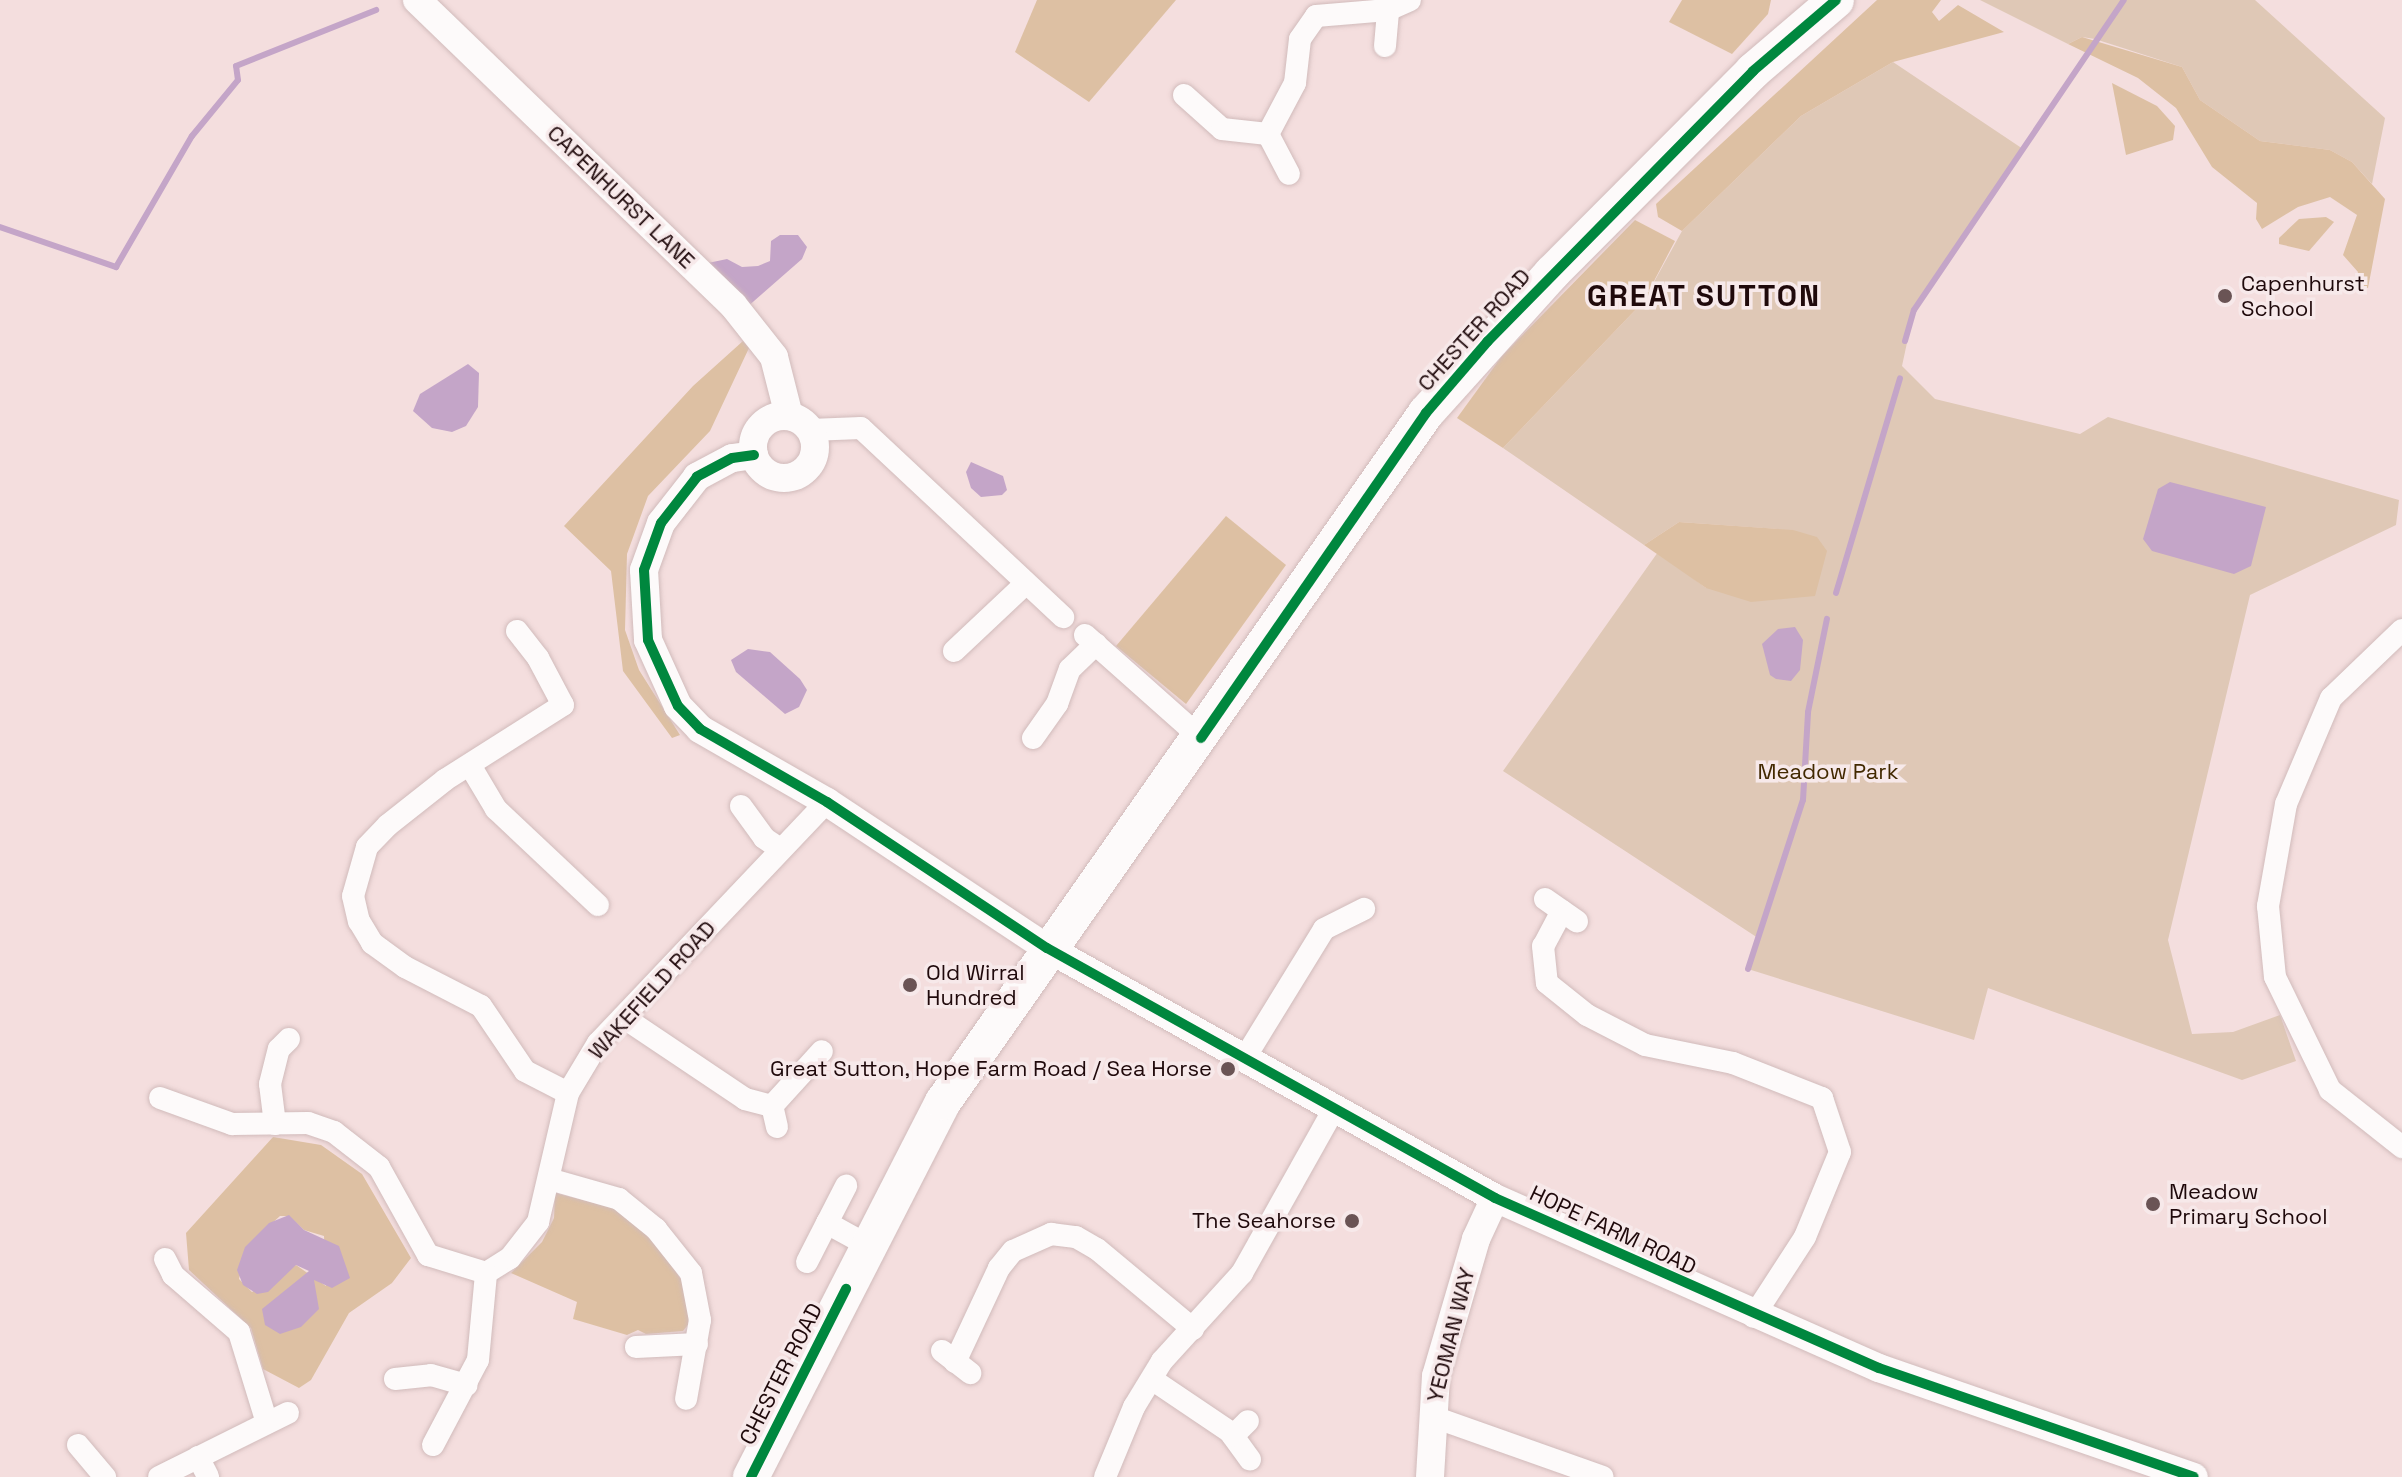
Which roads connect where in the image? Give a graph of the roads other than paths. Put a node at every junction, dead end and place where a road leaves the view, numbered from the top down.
1 (417, 0) edge
2 (1410, 0) edge
3 (1829, 2) edge
4 (1388, 10) junction
5 (1385, 46) dead end
6 (1184, 95) dead end
7 (1268, 134) junction
8 (1289, 174) dead end
9 (800, 423) junction
10 (754, 455) junction
11 (1024, 585) junction
12 (1063, 617) dead end
13 (2402, 630) edge
14 (517, 631) dead end
15 (954, 651) dead end
16 (1033, 738) dead end
17 (1201, 738) junction
18 (471, 767) junction
19 (827, 802) junction
20 (741, 806) dead end
21 (779, 848) junction
22 (598, 905) dead end
23 (1364, 909) dead end
24 (1561, 910) dead end
25 (1047, 948) junction
26 (623, 1017) junction
27 (279, 1043) dead end
28 (822, 1051) dead end
29 (1246, 1056) junction
30 (568, 1093) junction
31 (160, 1098) dead end
32 (1334, 1109) junction
33 (275, 1124) junction
34 (2402, 1147) edge
35 (549, 1179) junction
36 (846, 1186) dead end
37 (1495, 1198) junction
38 (827, 1223) junction
39 (867, 1245) junction
40 (807, 1262) dead end
41 (165, 1273) dead end
42 (486, 1273) junction
43 (1753, 1317) junction
44 (1193, 1329) junction
45 (697, 1344) junction
46 (636, 1347) dead end
47 (956, 1362) dead end
48 (395, 1379) dead end
49 (1153, 1380) junction
50 (467, 1385) junction
51 (686, 1399) dead end
52 (288, 1413) dead end
53 (1431, 1416) junction
54 (267, 1423) junction
55 (78, 1445) dead end
56 (433, 1445) dead end
57 (1250, 1460) dead end
58 (203, 1467) edge
59 (105, 1477) edge
60 (159, 1477) edge
61 (751, 1477) edge
62 (1105, 1477) edge
63 (1430, 1477) edge
64 (1603, 1477) edge
65 (2194, 1477) edge

1 - 9 street, CAPENHURST LANE
2 - 4 street
3 - 17 main road, CHESTER ROAD
4 - 5 street
4 - 7 street
6 - 7 street
7 - 8 street
9 - 10 street
9 - 10 street
9 - 11 street
10 - 19 street, HOPE FARM ROAD
11 - 12 street
11 - 15 street
13 - 34 street
14 - 18 street
16 - 17 street
17 - 25 main road, CHESTER ROAD
18 - 22 street
18 - 30 street
19 - 21 street, WAKEFIELD ROAD
19 - 25 street, HOPE FARM ROAD
20 - 21 street
21 - 26 street, WAKEFIELD ROAD
23 - 29 street
24 - 43 street
25 - 29 street, HOPE FARM ROAD
25 - 39 main road, CHESTER ROAD
26 - 28 street
26 - 30 street, WAKEFIELD ROAD
27 - 33 street
29 - 32 street, HOPE FARM ROAD
30 - 35 street, WAKEFIELD ROAD
31 - 33 street
32 - 37 street, HOPE FARM ROAD
32 - 44 street
33 - 42 street
35 - 42 street, WAKEFIELD ROAD
35 - 45 street
36 - 38 street
37 - 43 street, HOPE FARM ROAD
37 - 53 street, YEOMAN WAY
38 - 39 street
38 - 40 street
39 - 61 main road, CHESTER ROAD
41 - 54 street
42 - 50 street
43 - 65 street, HOPE FARM ROAD
44 - 47 street
44 - 49 street
45 - 46 street
45 - 51 street
48 - 50 street
49 - 57 street
49 - 62 street
50 - 56 street
52 - 54 street
53 - 63 street, YEOMAN WAY
53 - 64 street
54 - 58 street
55 - 59 street
58 - 60 street

